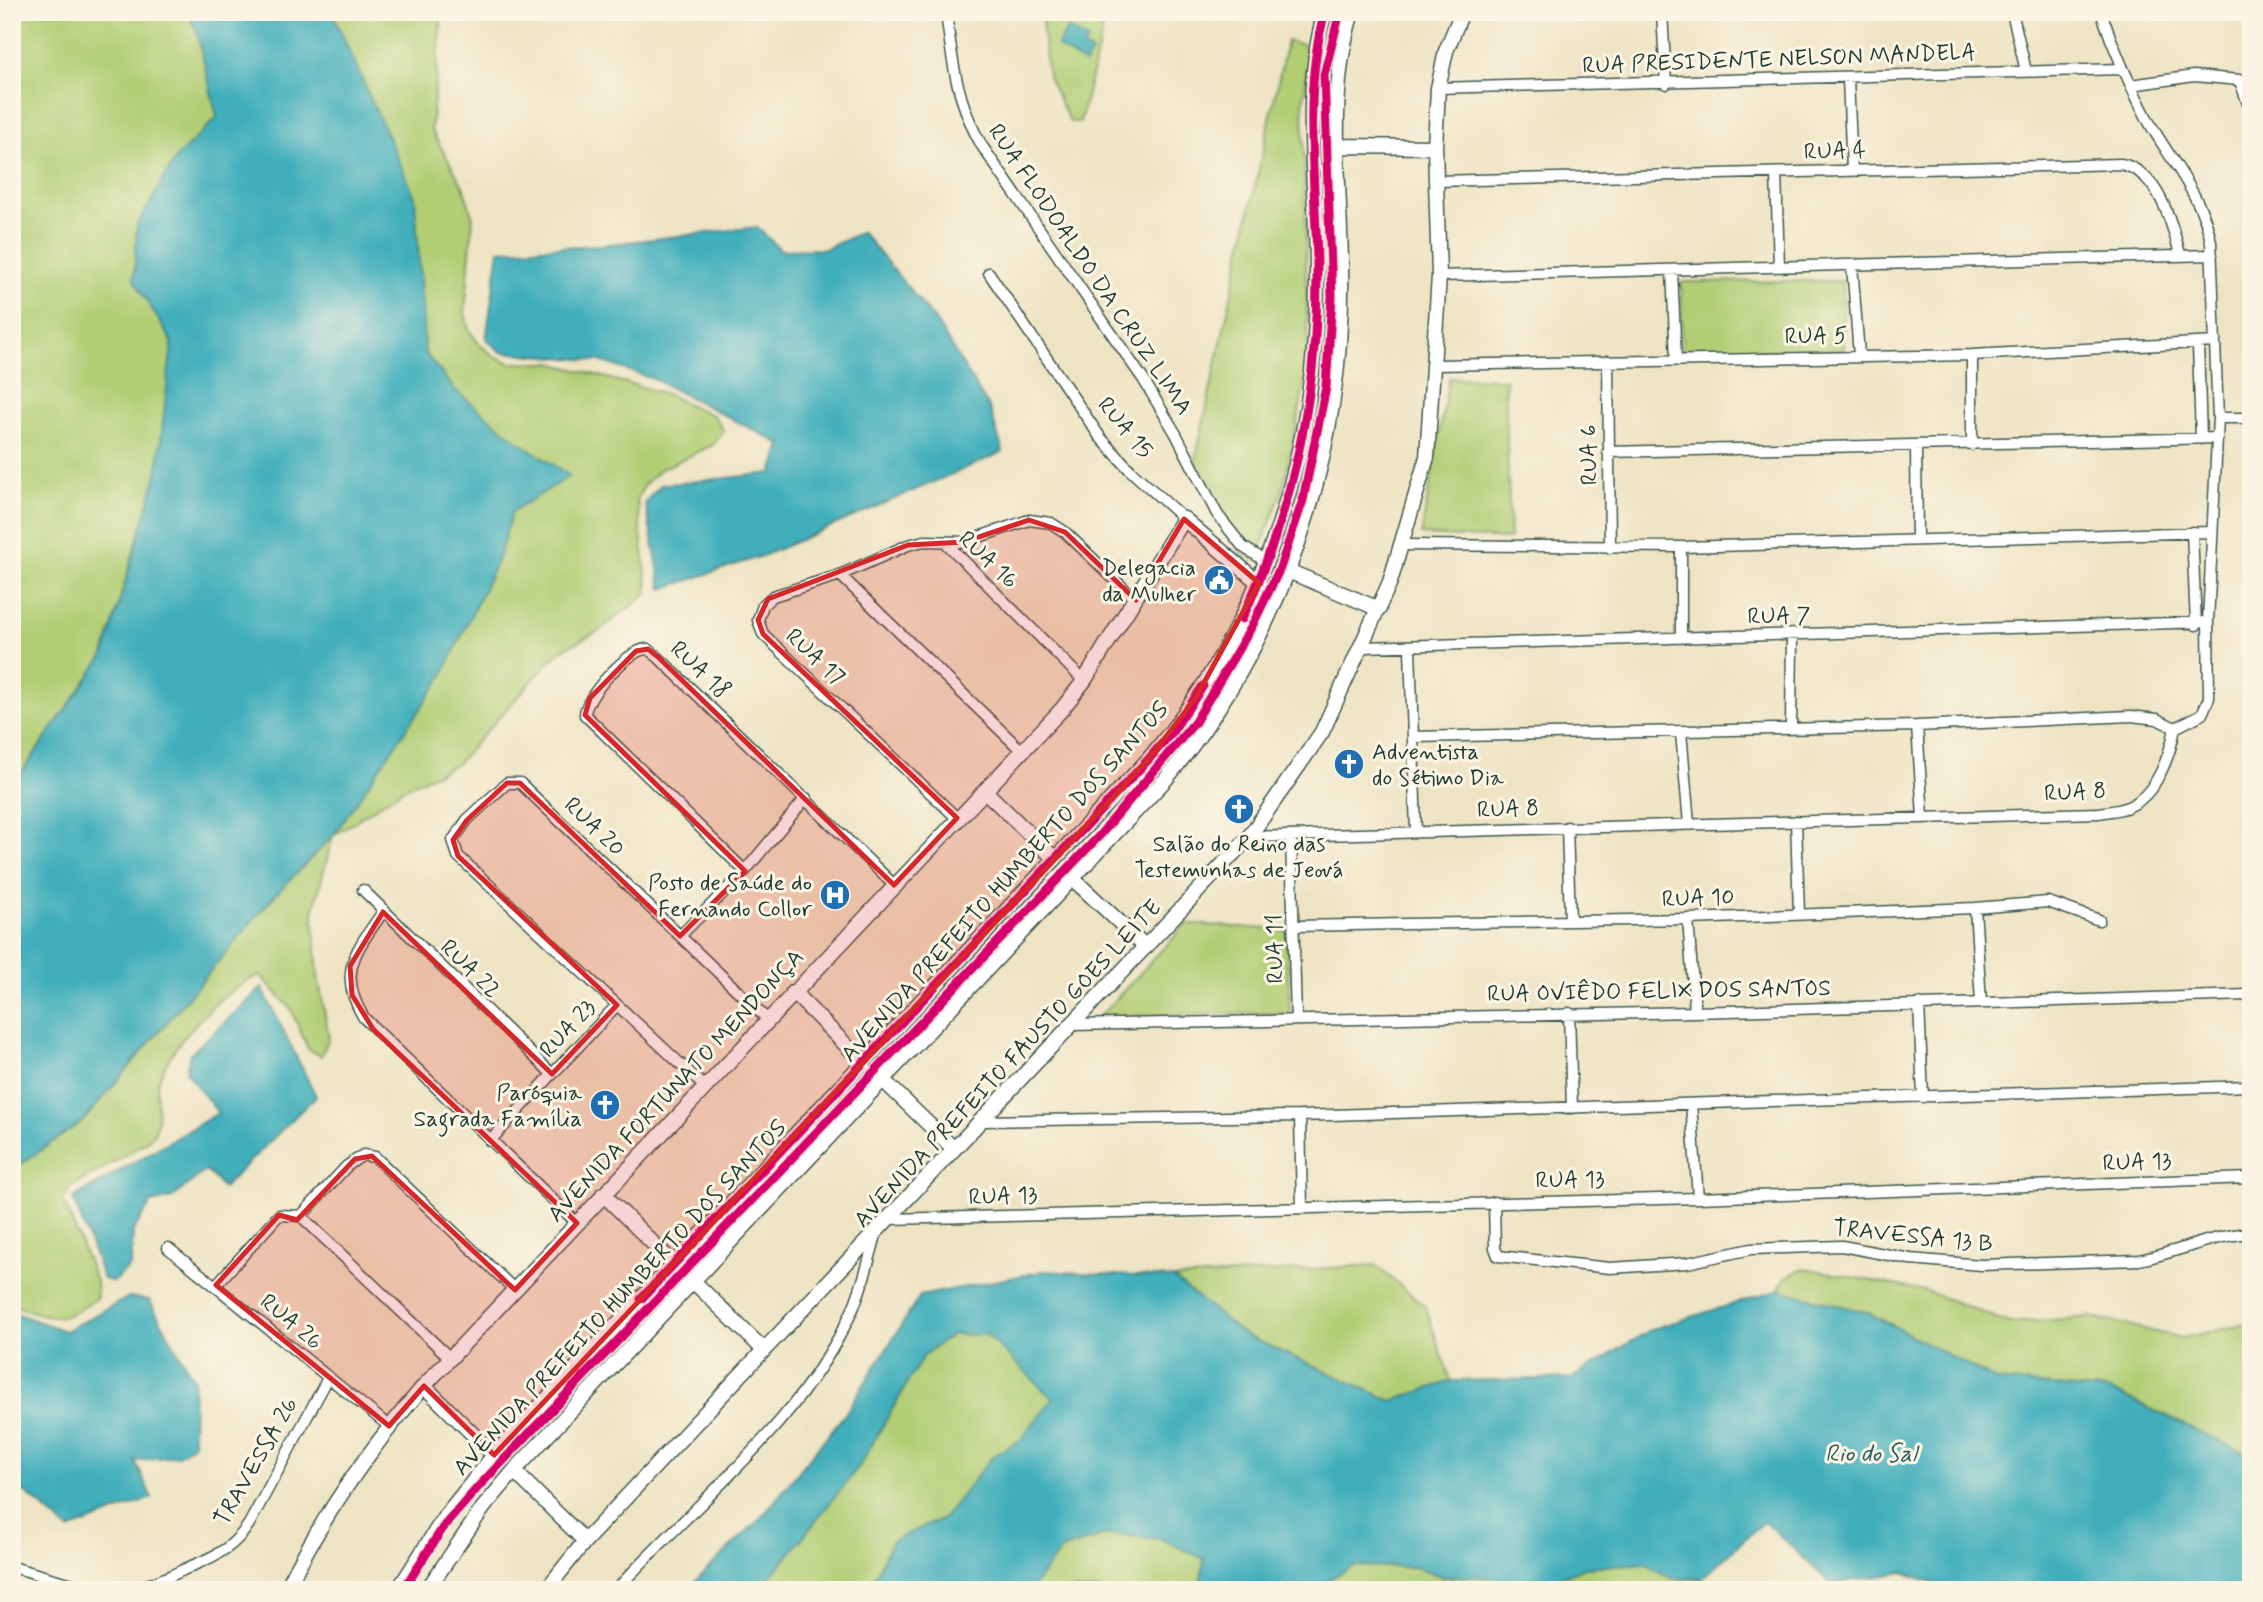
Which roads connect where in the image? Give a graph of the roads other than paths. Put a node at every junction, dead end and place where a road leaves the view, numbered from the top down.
1 (946, 12) edge
2 (1325, 12) edge
3 (1352, 12) edge
4 (1462, 12) edge
5 (1662, 12) edge
6 (2012, 12) edge
7 (2101, 12) edge
8 (2122, 69) junction
9 (2026, 72) junction
10 (1848, 79) junction
11 (2246, 81) edge
12 (1665, 84) junction
13 (2131, 85) junction
14 (1438, 88) junction
15 (2251, 112) edge
16 (1338, 146) junction
17 (1435, 148) junction
18 (1852, 170) junction
19 (1776, 173) junction
20 (1436, 181) junction
21 (2180, 254) junction
22 (2212, 255) junction
23 (1852, 264) junction
24 (1779, 266) junction
25 (1672, 270) junction
26 (989, 273) dead end
27 (1439, 276) junction
28 (2214, 342) junction
29 (2198, 344) junction
30 (1858, 355) junction
31 (1972, 355) junction
32 (1676, 360) junction
33 (1608, 361) junction
34 (1435, 365) junction
35 (2218, 418) junction
36 (2251, 418) edge
37 (2218, 438) junction
38 (2201, 439) junction
39 (1972, 445) junction
40 (1916, 447) junction
41 (1608, 452) junction
42 (1185, 519) junction
43 (2192, 532) junction
44 (2211, 532) junction
45 (1917, 540) junction
46 (947, 544) junction
47 (1403, 545) junction
48 (1681, 547) junction
49 (1610, 548) junction
50 (1267, 562) junction
51 (1289, 572) junction
52 (840, 575) junction
53 (1259, 583) junction
54 (1136, 600) junction
55 (1379, 609) junction
56 (2202, 624) junction
57 (1792, 637) junction
58 (1681, 638) junction
59 (1363, 647) junction
60 (1410, 648) junction
61 (1084, 681) junction
62 (1917, 726) junction
63 (1791, 728) junction
64 (2175, 729) junction
65 (1172, 732) junction
66 (1681, 732) junction
67 (1414, 737) junction
68 (1023, 752) junction
69 (1188, 752) junction
70 (985, 791) junction
71 (806, 799) junction
72 (1923, 817) junction
73 (957, 818) junction
74 (1796, 821) junction
75 (1689, 824) junction
76 (1567, 827) junction
77 (1416, 832) junction
78 (1291, 836) junction
79 (1249, 837) junction
80 (1055, 859) junction
81 (744, 871) junction
82 (1071, 877) junction
83 (894, 885) junction
84 (363, 890) dead end
85 (1975, 908) junction
86 (383, 912) junction
87 (1799, 914) junction
88 (1688, 919) junction
89 (2099, 920) dead end
90 (1570, 921) junction
91 (1295, 926) junction
92 (680, 936) junction
93 (1146, 947) junction
94 (793, 992) junction
95 (2248, 995) dead end
96 (1982, 1002) junction
97 (1919, 1004) junction
98 (617, 1005) junction
99 (1695, 1012) junction
100 (1569, 1013) junction
101 (768, 1020) junction
102 (1296, 1020) junction
103 (1071, 1025) junction
104 (864, 1063) junction
105 (552, 1074) junction
106 (883, 1080) junction
107 (2251, 1086) edge
108 (705, 1087) junction
109 (1923, 1097) junction
110 (1691, 1104) junction
111 (1572, 1108) junction
112 (1300, 1116) junction
113 (983, 1122) junction
114 (490, 1141) junction
115 (954, 1149) junction
116 (2251, 1178) edge
117 (603, 1194) junction
118 (1698, 1198) junction
119 (1494, 1202) junction
120 (1302, 1207) junction
121 (301, 1216) junction
122 (890, 1219) junction
123 (578, 1223) junction
124 (2251, 1233) edge
125 (876, 1235) junction
126 (168, 1248) dead end
127 (674, 1264) junction
128 (692, 1281) junction
129 (216, 1285) junction
130 (514, 1290) junction
131 (764, 1350) junction
132 (450, 1358) junction
133 (328, 1378) junction
134 (424, 1386) junction
135 (389, 1426) junction
136 (494, 1455) junction
137 (514, 1471) junction
138 (585, 1541) junction
139 (12, 1567) edge
140 (286, 1590) edge
141 (398, 1590) edge
142 (427, 1590) edge
143 (546, 1590) edge
144 (616, 1590) edge

1 - 50 street, RUA FLODOALDO DA CRUZ LIMA
2 - 50 street, AVENIDA PREFEITO HUMBERTO DOS SANTOS
3 - 16 street, AVENIDA PREFEITO HUMBERTO DOS SANTOS
4 - 14 street, AVENIDA PREFEITO FAUSTO GOES LEITE
5 - 12 street
6 - 9 street
7 - 8 street
8 - 9 street, RUA PRESIDENTE NELSON MANDELA
8 - 13 street
9 - 10 street, RUA PRESIDENTE NELSON MANDELA
10 - 12 street, RUA PRESIDENTE NELSON MANDELA
10 - 18 street
11 - 13 street
11 - 15 street
12 - 14 street, RUA PRESIDENTE NELSON MANDELA
13 - 22 street
14 - 17 street, AVENIDA PREFEITO FAUSTO GOES LEITE
16 - 17 street
16 - 51 street, AVENIDA PREFEITO HUMBERTO DOS SANTOS
17 - 20 street, AVENIDA PREFEITO FAUSTO GOES LEITE
18 - 19 street, RUA 4
18 - 21 street, RUA 4
19 - 20 street, RUA 4
19 - 24 street
20 - 27 street, AVENIDA PREFEITO FAUSTO GOES LEITE
21 - 22 street
21 - 23 street
22 - 28 street
23 - 24 street
23 - 30 street
24 - 25 street
25 - 27 street
25 - 32 street
26 - 42 street, RUA 15
27 - 34 street, AVENIDA PREFEITO FAUSTO GOES LEITE
28 - 29 street, RUA 5
28 - 35 street
29 - 31 street, RUA 5
29 - 38 street
30 - 31 street, RUA 5
30 - 32 street, RUA 5
31 - 39 street
32 - 33 street, RUA 5
33 - 34 street, RUA 5
33 - 41 street, RUA 6
34 - 47 street, AVENIDA PREFEITO FAUSTO GOES LEITE
35 - 36 street
35 - 37 street
37 - 38 street
37 - 44 street
38 - 39 street
39 - 40 street
40 - 41 street
40 - 45 street
41 - 49 street, RUA 6
42 - 53 street, RUA 15
42 - 54 street, AVENIDA FORTUNATO MENDONÇA
43 - 44 street
43 - 45 street
43 - 56 street
44 - 56 street
45 - 48 street
46 - 52 street, RUA 16
46 - 54 street
46 - 61 street, RUA 16
47 - 49 street
47 - 55 street, AVENIDA PREFEITO FAUSTO GOES LEITE
48 - 49 street
48 - 58 street
50 - 53 street, AVENIDA PREFEITO HUMBERTO DOS SANTOS
51 - 55 street
51 - 69 street, AVENIDA PREFEITO HUMBERTO DOS SANTOS
52 - 68 street
52 - 73 street, RUA 17
53 - 65 street, AVENIDA PREFEITO HUMBERTO DOS SANTOS
54 - 61 street, AVENIDA FORTUNATO MENDONÇA
55 - 59 street, AVENIDA PREFEITO FAUSTO GOES LEITE
56 - 57 street, RUA 7
56 - 64 street
57 - 58 street, RUA 7
57 - 63 street
58 - 60 street, RUA 7
59 - 60 street, RUA 7
59 - 79 street, AVENIDA PREFEITO FAUSTO GOES LEITE
60 - 67 street
61 - 68 street, AVENIDA FORTUNATO MENDONÇA
62 - 63 street
62 - 64 street
62 - 72 street
63 - 66 street
64 - 72 street, RUA 8
65 - 69 street
65 - 80 street, AVENIDA PREFEITO HUMBERTO DOS SANTOS
66 - 67 street
66 - 75 street
67 - 77 street
68 - 70 street, AVENIDA FORTUNATO MENDONÇA
69 - 82 street, AVENIDA PREFEITO HUMBERTO DOS SANTOS
70 - 73 street, AVENIDA FORTUNATO MENDONÇA
70 - 80 street
71 - 81 street
71 - 81 street, RUA 18
71 - 83 street, RUA 18
72 - 74 street, RUA 8
73 - 83 street, AVENIDA FORTUNATO MENDONÇA
74 - 75 street, RUA 8
74 - 87 street
75 - 76 street, RUA 8
76 - 77 street, RUA 8
76 - 90 street
77 - 78 street, RUA 8
78 - 79 street, RUA 8
78 - 91 street, RUA 11
79 - 93 street, AVENIDA PREFEITO FAUSTO GOES LEITE
80 - 104 street, AVENIDA PREFEITO HUMBERTO DOS SANTOS
81 - 92 street
82 - 93 street
82 - 106 street, AVENIDA PREFEITO HUMBERTO DOS SANTOS
83 - 94 street, AVENIDA FORTUNATO MENDONÇA
84 - 86 street, RUA 22
85 - 87 street, RUA 10
85 - 89 street, RUA 10
85 - 96 street
86 - 105 street, RUA 22
86 - 114 street
87 - 88 street, RUA 10
88 - 90 street, RUA 10
88 - 99 street
90 - 91 street, RUA 10
91 - 102 street, RUA 11
92 - 98 street, RUA 20
92 - 101 street, RUA 20
93 - 103 street, AVENIDA PREFEITO FAUSTO GOES LEITE
94 - 101 street, AVENIDA FORTUNATO MENDONÇA
94 - 104 street
95 - 96 street, RUA OVIÊDO FELIX DOS SANTOS
96 - 97 street, RUA OVIÊDO FELIX DOS SANTOS
97 - 99 street, RUA OVIÊDO FELIX DOS SANTOS
97 - 109 street
98 - 105 street, RUA 23
98 - 108 street
99 - 100 street, RUA OVIÊDO FELIX DOS SANTOS
100 - 102 street, RUA OVIÊDO FELIX DOS SANTOS
100 - 111 street
101 - 108 street, AVENIDA FORTUNATO MENDONÇA
102 - 103 street, RUA OVIÊDO FELIX DOS SANTOS
103 - 113 street, AVENIDA PREFEITO FAUSTO GOES LEITE
104 - 127 street, AVENIDA PREFEITO HUMBERTO DOS SANTOS
105 - 114 street, RUA 23
106 - 115 street
106 - 128 street, AVENIDA PREFEITO HUMBERTO DOS SANTOS
107 - 109 street
108 - 117 street, AVENIDA FORTUNATO MENDONÇA
109 - 110 street
110 - 111 street
110 - 118 street
111 - 112 street
112 - 113 street
112 - 120 street
113 - 115 street, AVENIDA PREFEITO FAUSTO GOES LEITE
114 - 123 street
115 - 122 street, AVENIDA PREFEITO FAUSTO GOES LEITE
116 - 118 street, RUA 13
117 - 123 street, AVENIDA FORTUNATO MENDONÇA
117 - 127 street
118 - 119 street, RUA 13
119 - 120 street, RUA 13
119 - 124 street, TRAVESSA 13 B
120 - 122 street, RUA 13
121 - 129 street
121 - 130 street
121 - 132 street
122 - 125 street, AVENIDA PREFEITO FAUSTO GOES LEITE
123 - 130 street, AVENIDA FORTUNATO MENDONÇA
125 - 131 street, AVENIDA PREFEITO FAUSTO GOES LEITE
125 - 144 street
126 - 129 street, RUA 26
127 - 136 street, AVENIDA PREFEITO HUMBERTO DOS SANTOS
128 - 131 street
128 - 137 street, AVENIDA PREFEITO HUMBERTO DOS SANTOS
129 - 133 street, RUA 26
130 - 132 street, AVENIDA FORTUNATO MENDONÇA
131 - 138 street, AVENIDA PREFEITO FAUSTO GOES LEITE
132 - 134 street, AVENIDA FORTUNATO MENDONÇA
133 - 135 street, RUA 26
133 - 139 street, TRAVESSA 26
134 - 135 street, AVENIDA FORTUNATO MENDONÇA
134 - 136 street
135 - 140 street, AVENIDA FORTUNATO MENDONÇA
136 - 141 street, AVENIDA PREFEITO HUMBERTO DOS SANTOS
137 - 138 street
137 - 142 street, AVENIDA PREFEITO HUMBERTO DOS SANTOS
138 - 143 street, AVENIDA PREFEITO FAUSTO GOES LEITE

